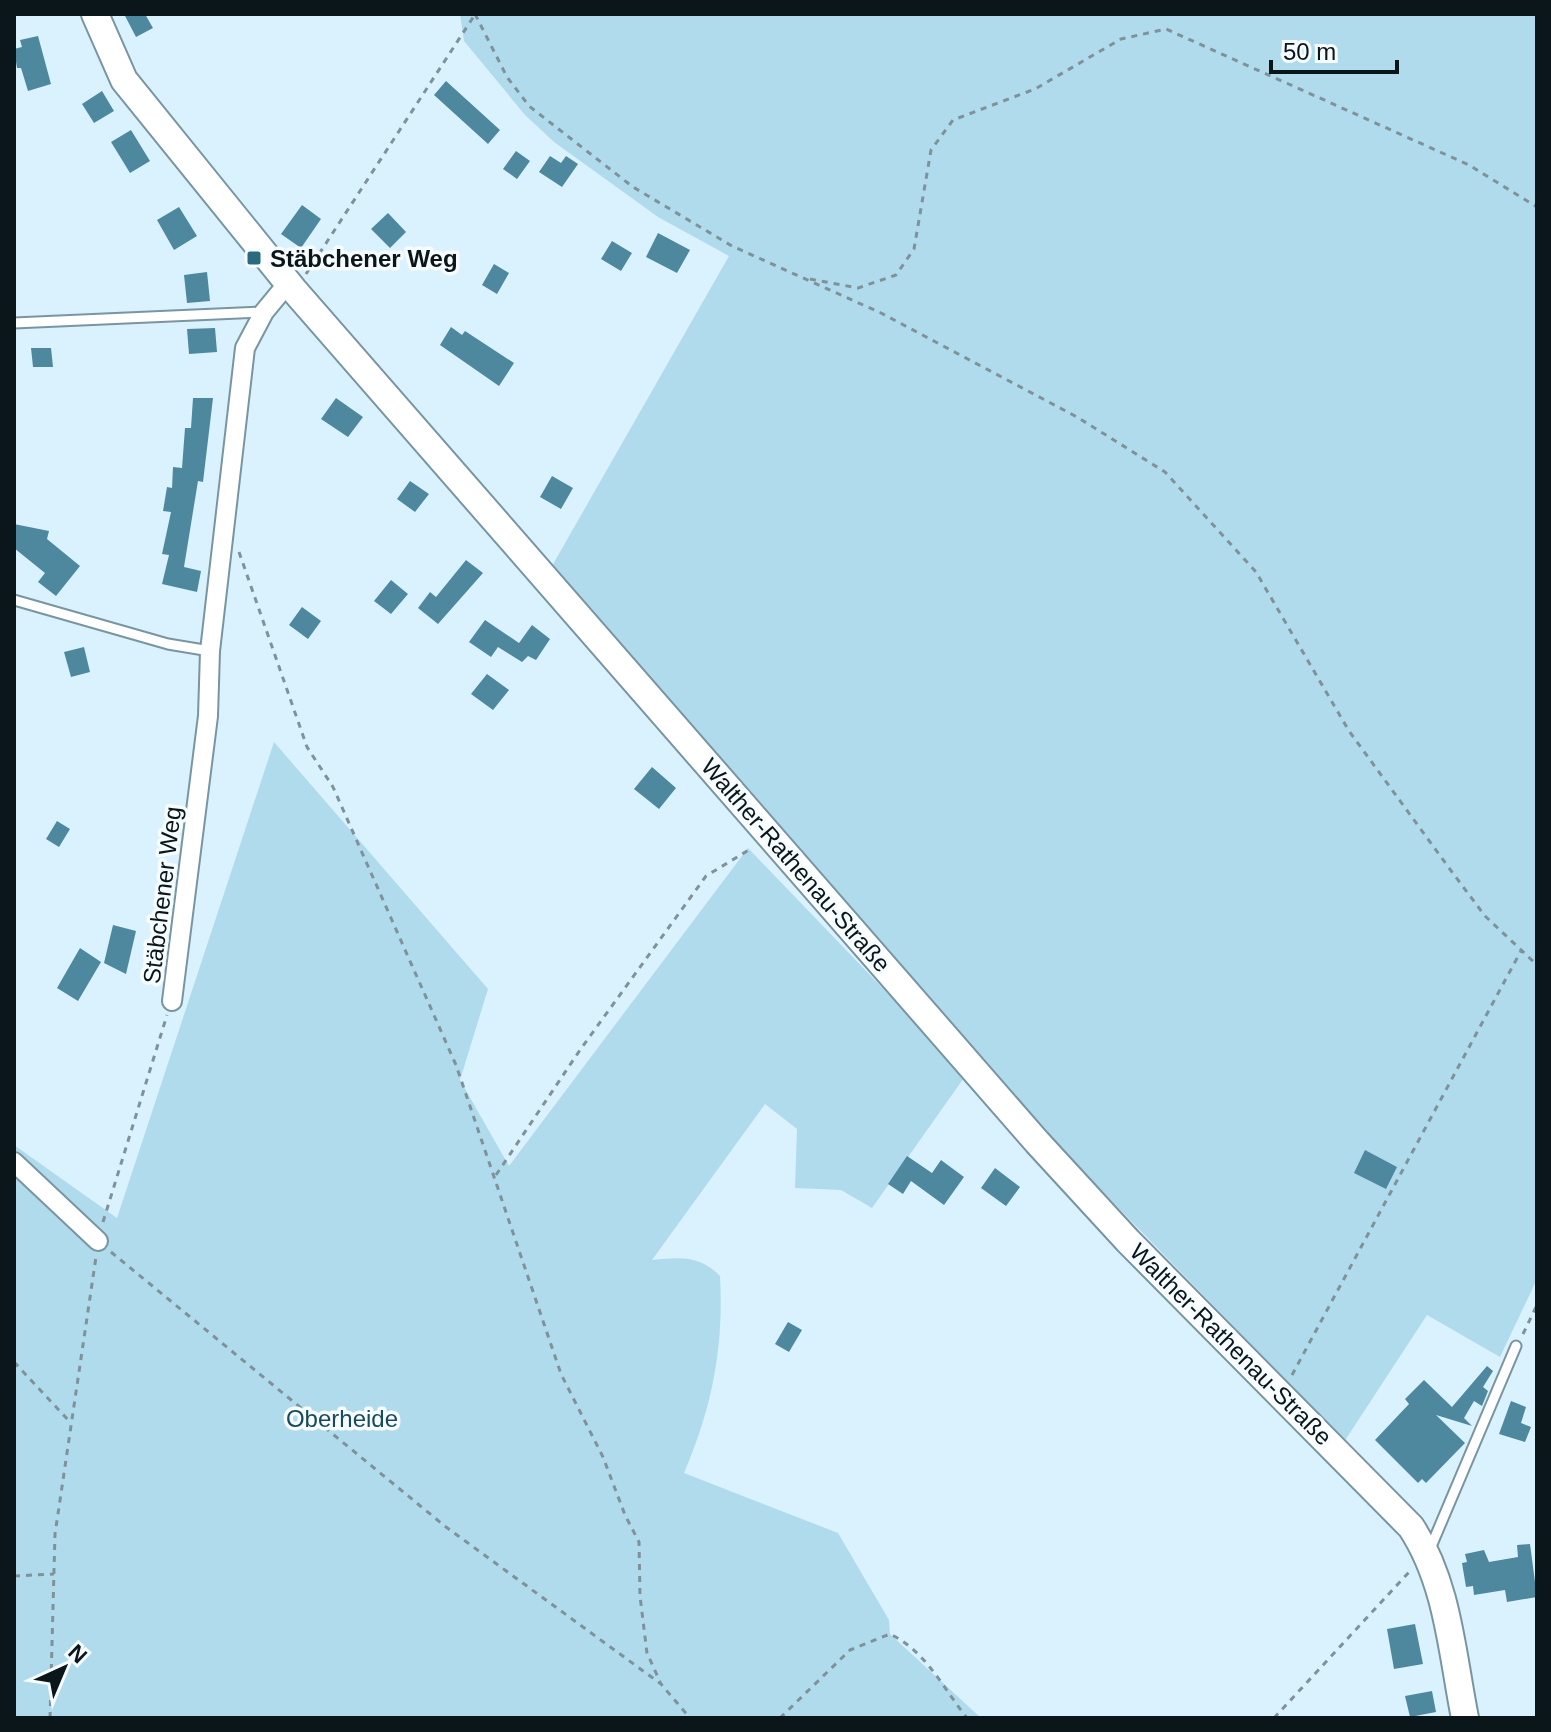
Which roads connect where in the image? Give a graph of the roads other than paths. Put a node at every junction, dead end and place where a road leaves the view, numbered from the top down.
1 (95, 14) edge
2 (290, 286) junction
3 (264, 312) junction
4 (14, 323) edge
5 (14, 600) edge
6 (210, 651) junction
7 (172, 1001) road end
8 (14, 1162) edge
9 (98, 1241) road end
10 (1516, 1346) road end
11 (1428, 1552) junction
12 (1465, 1718) edge

1 - 2 street, Walther-Rathenau-Straße
2 - 3 street, Stäbchener Weg
2 - 11 street, Walther-Rathenau-Straße
3 - 4 lane
3 - 6 street, Stäbchener Weg
5 - 6 lane
6 - 7 street, Stäbchener Weg
8 - 9 street
10 - 11 lane
11 - 12 street, Walther-Rathenau-Straße

